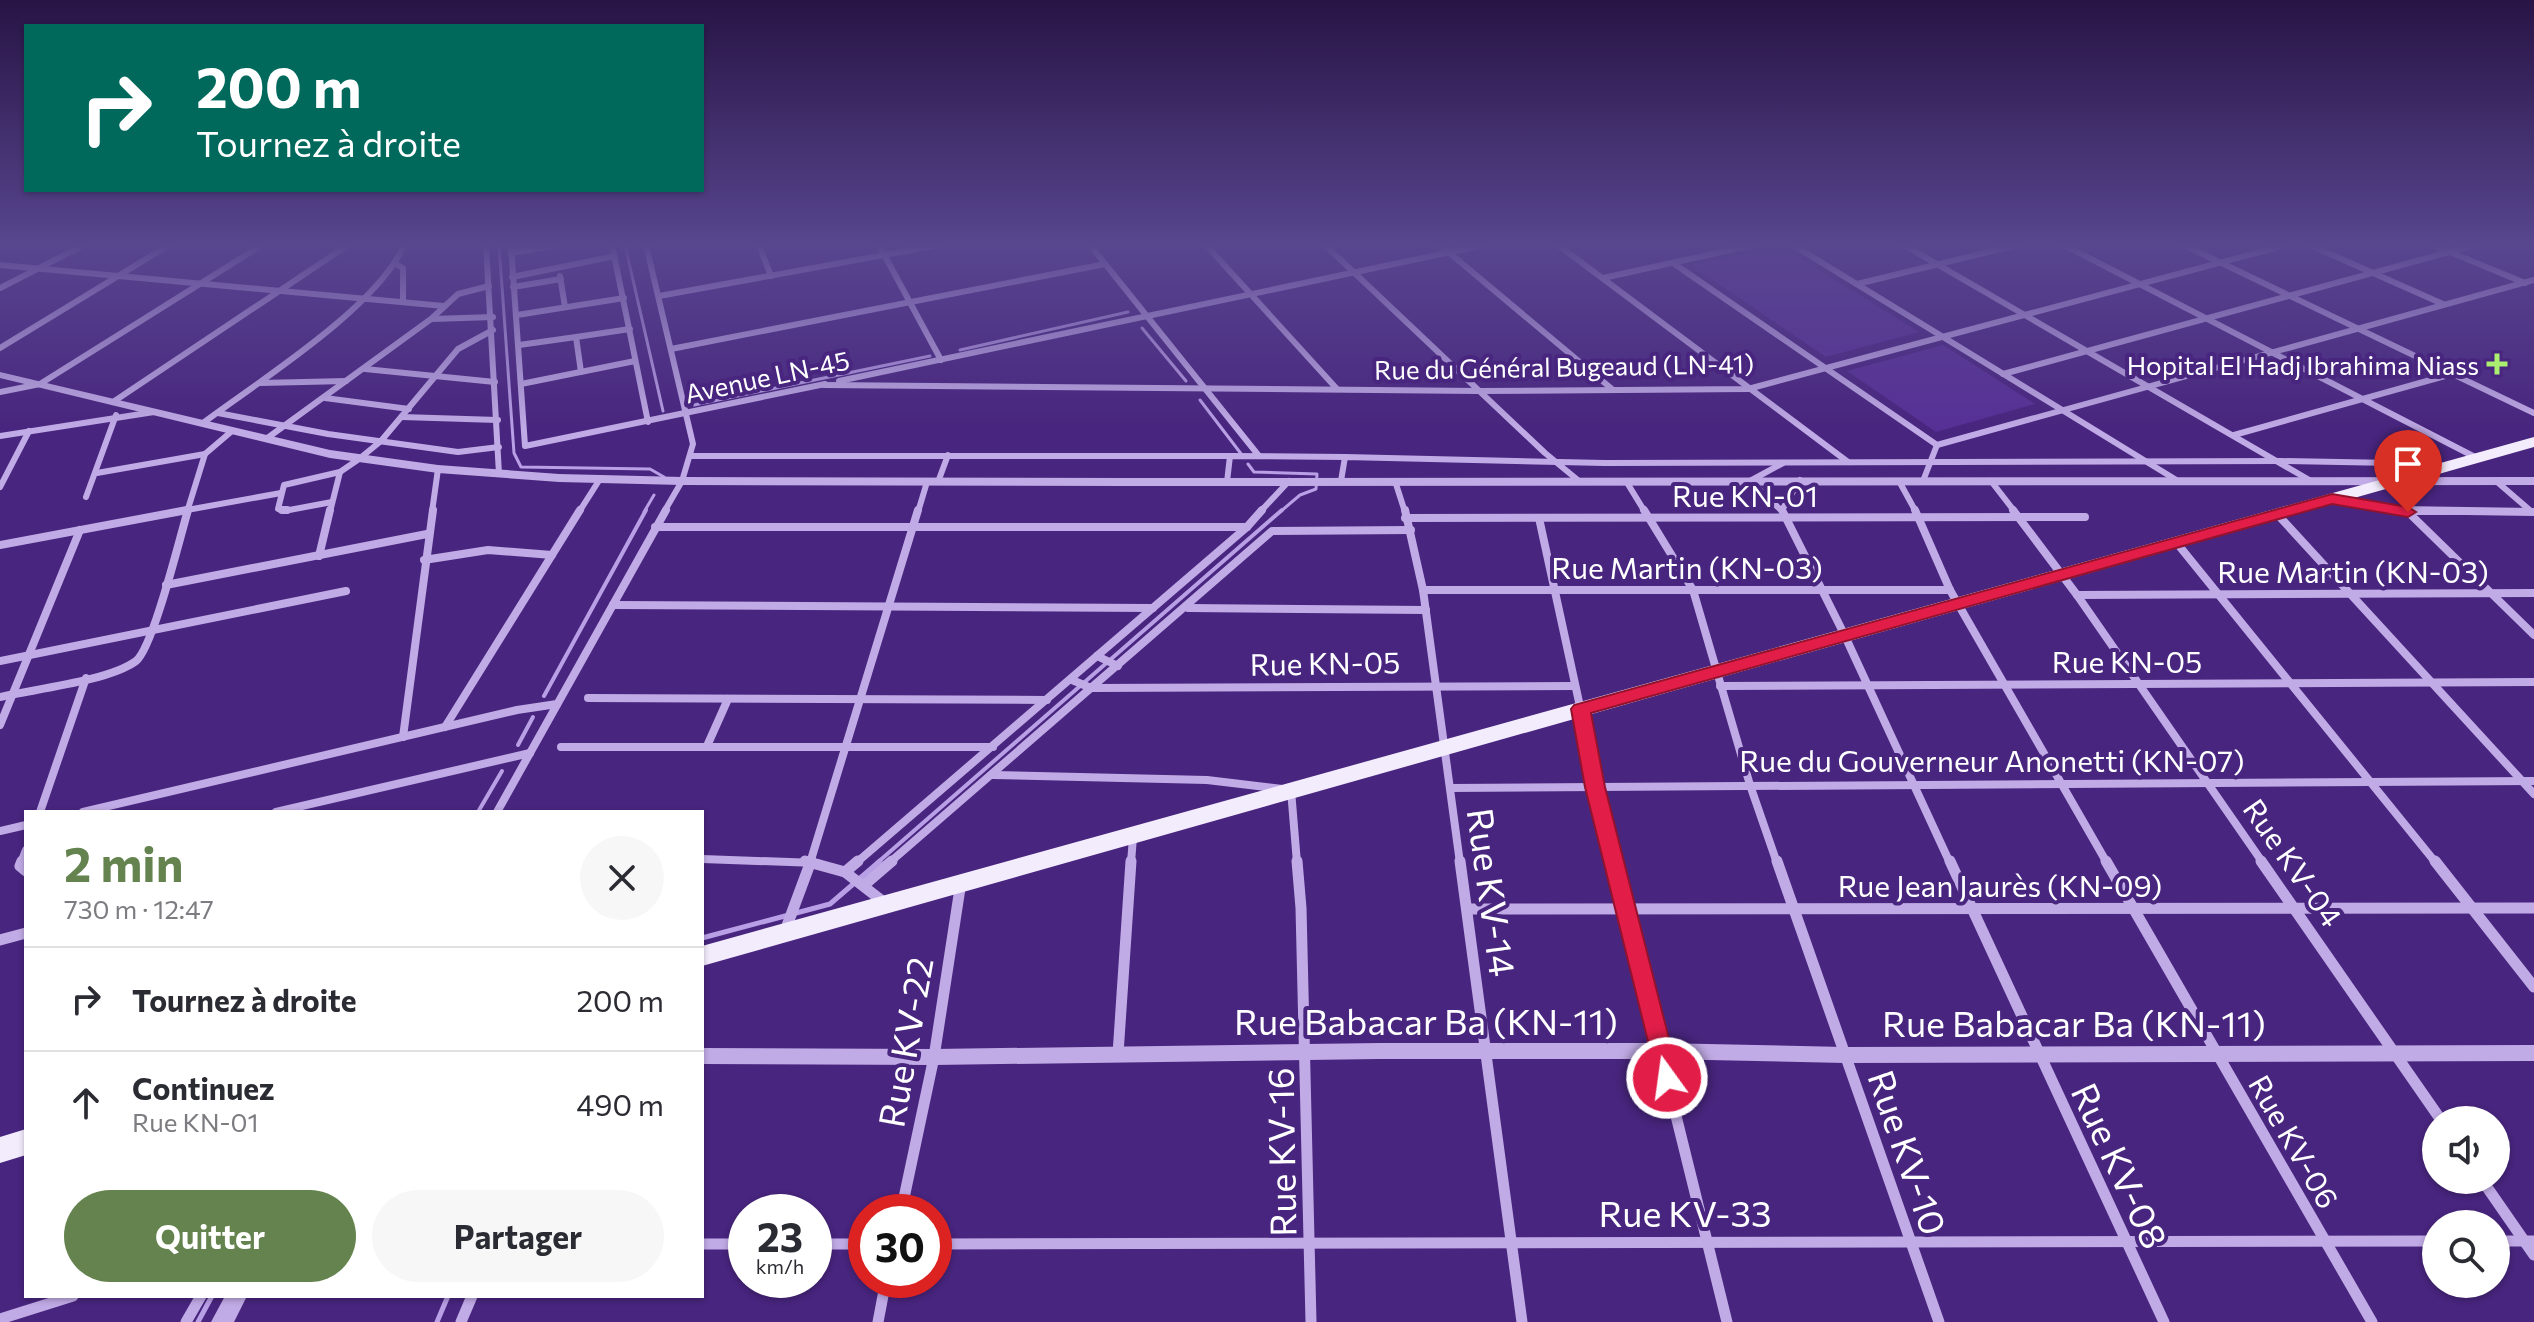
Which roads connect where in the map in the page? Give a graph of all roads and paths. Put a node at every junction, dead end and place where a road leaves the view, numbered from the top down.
1 (444, 306) edge
2 (69, 307) edge
3 (164, 307) edge
4 (259, 307) edge
5 (356, 307) edge
6 (492, 307) edge
7 (516, 307) edge
8 (565, 307) edge
9 (626, 307) edge
10 (661, 307) edge
11 (886, 307) edge
12 (913, 307) edge
13 (1139, 307) edge
14 (1190, 307) edge
15 (1262, 307) edge
16 (1390, 307) edge
17 (1514, 307) edge
18 (1640, 307) edge
19 (1736, 307) edge
20 (1895, 307) edge
21 (2012, 307) edge
22 (2053, 307) edge
23 (2184, 307) edge
24 (2247, 307) edge
25 (2314, 307) edge
26 (2438, 307) edge
27 (2025, 314) junction
28 (517, 315) junction
29 (1146, 316) junction
30 (493, 317) junction
31 (2206, 318) junction
32 (431, 319) junction
33 (2357, 328) junction
34 (630, 329) junction
35 (493, 330) junction
36 (1943, 336) junction
37 (576, 337) junction
38 (519, 345) junction
39 (0, 348) edge
40 (671, 349) junction
41 (2088, 351) junction
42 (2270, 351) junction
43 (941, 360) junction
44 (635, 361) junction
45 (1825, 368) junction
46 (364, 369) junction
47 (581, 372) junction
48 (2003, 374) junction
49 (2453, 374) junction
50 (0, 375) edge
51 (434, 376) junction
52 (348, 381) junction
53 (495, 382) junction
54 (259, 383) junction
55 (40, 384) junction
56 (521, 384) junction
57 (824, 385) junction
58 (2148, 385) junction
59 (1203, 389) junction
60 (1337, 389) junction
61 (1612, 389) junction
62 (1748, 389) junction
63 (1479, 391) junction
64 (0, 392) edge
65 (325, 398) junction
66 (2361, 398) junction
67 (115, 409) junction
68 (409, 409) junction
69 (2061, 410) junction
70 (218, 413) junction
71 (688, 413) junction
72 (2534, 413) edge
73 (402, 417) junction
74 (498, 420) junction
75 (648, 422) junction
76 (203, 423) junction
77 (285, 426) junction
78 (29, 431) junction
79 (232, 431) junction
80 (2234, 435) junction
81 (0, 436) edge
82 (266, 439) junction
83 (381, 441) junction
84 (2534, 442) edge
85 (1937, 445) junction
86 (499, 447) junction
87 (205, 454) junction
88 (948, 455) junction
89 (692, 456) junction
90 (1230, 456) junction
91 (1259, 456) junction
92 (1345, 457) junction
93 (2475, 457) junction
94 (359, 459) junction
95 (1932, 460) junction
96 (1554, 461) junction
97 (1787, 461) junction
98 (2144, 461) junction
99 (2281, 461) junction
100 (1848, 462) junction
101 (438, 469) junction
102 (2429, 470) junction
103 (340, 472) junction
104 (97, 473) junction
105 (499, 474) junction
106 (600, 479) junction
107 (2395, 479) junction
108 (1800, 480) junction
109 (682, 481) junction
110 (1289, 481) junction
111 (1341, 481) junction
112 (1395, 481) junction
113 (1579, 481) junction
114 (1626, 481) junction
115 (1750, 481) junction
116 (1899, 481) junction
117 (1923, 481) junction
118 (1991, 481) junction
119 (2178, 481) junction
120 (2496, 481) junction
121 (2534, 481) edge
122 (932, 482) junction
123 (1227, 482) junction
124 (2311, 482) junction
125 (0, 487) edge
126 (281, 493) junction
127 (86, 497) dead end
128 (2332, 499) junction
129 (332, 502) junction
130 (189, 510) junction
131 (2408, 512) junction
132 (2533, 513) edge
133 (1784, 514) junction
134 (2278, 515) junction
135 (2085, 517) dead end
136 (1405, 518) junction
137 (1539, 518) junction
138 (1919, 518) junction
139 (2020, 518) junction
140 (1652, 519) junction
141 (655, 527) junction
142 (1247, 527) junction
143 (912, 528) junction
144 (80, 530) junction
145 (1411, 530) junction
146 (427, 534) junction
147 (2176, 542) junction
148 (0, 545) edge
149 (552, 555) junction
150 (319, 556) junction
151 (424, 560) junction
152 (2061, 575) junction
153 (166, 585) junction
154 (1423, 590) junction
155 (1557, 590) junction
156 (1693, 590) junction
157 (1822, 590) junction
158 (346, 591) dead end
159 (2491, 593) junction
160 (2534, 593) edge
161 (2220, 594) junction
162 (2352, 594) junction
163 (2077, 595) junction
164 (1953, 596) junction
165 (613, 605) junction
166 (888, 606) junction
167 (1154, 608) junction
168 (1187, 608) junction
169 (1426, 610) junction
170 (152, 630) junction
171 (1844, 634) junction
172 (2534, 635) edge
173 (28, 655) junction
174 (1100, 658) junction
175 (0, 661) edge
176 (1116, 665) junction
177 (86, 678) junction
178 (1718, 678) junction
179 (2534, 682) edge
180 (2292, 683) junction
181 (2433, 683) junction
182 (2139, 684) junction
183 (1081, 685) junction
184 (1435, 685) junction
185 (2004, 685) junction
186 (1575, 686) junction
187 (1866, 686) junction
188 (13, 694) junction
189 (0, 697) edge
190 (588, 698) dead end
191 (728, 699) junction
192 (859, 699) junction
193 (1048, 700) junction
194 (557, 704) junction
195 (1581, 709) junction
196 (0, 725) edge
197 (445, 727) junction
198 (403, 737) junction
199 (707, 746) junction
200 (845, 746) junction
201 (561, 747) dead end
202 (994, 747) junction
203 (1443, 747) junction
204 (530, 753) junction
205 (993, 775) junction
206 (2206, 781) junction
207 (2372, 781) junction
208 (2522, 781) junction
209 (2534, 781) edge
210 (2060, 782) junction
211 (1912, 784) junction
212 (1750, 785) junction
213 (1595, 787) junction
214 (1450, 788) junction
215 (1291, 790) junction
216 (2534, 794) edge
217 (135, 800) junction
218 (41, 810) edge
219 (92, 810) edge
220 (132, 810) edge
221 (285, 810) edge
222 (498, 810) edge
223 (24, 825) edge
224 (0, 831) edge
225 (1134, 834) junction
226 (704, 859) edge
227 (811, 861) junction
228 (847, 873) junction
229 (961, 882) junction
230 (862, 884) junction
231 (885, 903) junction
232 (1970, 908) junction
233 (2133, 908) junction
234 (2294, 908) junction
235 (2471, 908) junction
236 (2534, 908) edge
237 (1467, 909) junction
238 (1625, 909) junction
239 (1794, 909) junction
240 (787, 928) junction
241 (24, 934) edge
242 (0, 940) edge
243 (704, 955) edge
244 (2534, 987) edge
245 (1660, 1051) junction
246 (1306, 1052) junction
247 (1487, 1052) junction
248 (2394, 1053) junction
249 (2534, 1053) edge
250 (2038, 1054) junction
251 (2217, 1054) junction
252 (1118, 1055) junction
253 (1845, 1055) junction
254 (704, 1056) edge
255 (934, 1057) junction
256 (2431, 1106) edge
257 (24, 1143) edge
258 (0, 1150) edge
259 (905, 1194) edge
260 (2493, 1194) edge
261 (2325, 1241) junction
262 (2422, 1241) edge
263 (2529, 1241) edge
264 (1707, 1242) junction
265 (1911, 1242) junction
266 (2126, 1242) junction
267 (1309, 1243) junction
268 (1512, 1243) junction
269 (704, 1244) edge
270 (728, 1244) edge
271 (952, 1244) edge
272 (2534, 1255) edge
273 (67, 1298) edge
274 (200, 1298) edge
275 (235, 1298) edge
276 (471, 1298) edge
277 (883, 1298) edge
278 (0, 1319) edge
279 (186, 1322) edge
280 (222, 1322) edge
281 (461, 1322) edge
282 (878, 1322) edge
283 (1311, 1322) edge
284 (1522, 1322) edge
285 (1727, 1322) edge
286 (1939, 1322) edge
287 (2164, 1322) edge
288 (2372, 1322) edge

1 - 32 street
2 - 39 street
3 - 55 street
4 - 67 street
5 - 54 street
6 - 30 street
7 - 28 street
8 - 28 street
9 - 34 street
10 - 40 street
11 - 40 street
12 - 43 street
13 - 29 street
14 - 29 street, Avenue LN-45
15 - 60 street
16 - 63 street
17 - 61 street
18 - 62 street
19 - 45 street
20 - 36 street
21 - 27 street
22 - 27 street, Rue du Général Bugeaud (LN-41)
23 - 31 street
24 - 31 street
25 - 33 street
26 - 33 street
27 - 36 street, Rue du Général Bugeaud (LN-41)
27 - 41 street
28 - 38 street
29 - 43 street, Avenue LN-45
29 - 59 street
30 - 32 street
30 - 35 street
31 - 41 street
31 - 42 street
32 - 46 street
33 - 42 street
33 - 49 street
34 - 37 street
34 - 44 street
35 - 51 street
35 - 53 street
36 - 45 street, Rue du Général Bugeaud (LN-41)
36 - 48 street
37 - 38 street
37 - 47 street
38 - 56 street
40 - 71 street
41 - 48 street
41 - 58 street
42 - 58 street
42 - 66 street
43 - 57 street, Avenue LN-45
44 - 47 street
44 - 75 street
45 - 62 street, Rue du Général Bugeaud (LN-41)
45 - 85 street
46 - 51 street
46 - 52 street
47 - 56 street
48 - 69 street
49 - 66 street
49 - 72 street
50 - 55 street
51 - 53 street
51 - 68 street
52 - 54 street
52 - 65 street
53 - 74 street
54 - 70 street
55 - 64 street
55 - 67 street
56 - 75 street, Avenue LN-45
57 - 59 street, Rue du Général Bugeaud (LN-41)
57 - 71 street, Avenue LN-45
58 - 69 street
58 - 80 street
59 - 60 street, Rue du Général Bugeaud (LN-41)
59 - 91 street
60 - 63 street, Rue du Général Bugeaud (LN-41)
61 - 62 street, Rue du Général Bugeaud (LN-41)
61 - 63 street, Rue du Général Bugeaud (LN-41)
62 - 100 street
63 - 96 street
65 - 68 street
65 - 77 street
66 - 80 street
66 - 93 street
67 - 76 street
67 - 78 street
67 - 104 street
68 - 73 street
69 - 85 street
69 - 98 street
70 - 76 street
70 - 77 street
71 - 75 street, Avenue LN-45
71 - 89 street
73 - 74 street
73 - 83 street
74 - 86 street
76 - 79 street
77 - 82 street
77 - 83 street
78 - 81 street
78 - 125 street
79 - 82 street
79 - 87 street
80 - 99 street
82 - 94 street
83 - 86 street
83 - 94 street
84 - 93 main road
85 - 95 street
86 - 105 street
87 - 104 street
87 - 130 street
88 - 89 street
88 - 90 street
88 - 122 street
89 - 109 street
90 - 91 street
90 - 123 street
91 - 92 street
92 - 96 street
92 - 111 street
93 - 102 main road
94 - 101 street
94 - 103 street
95 - 98 street
95 - 100 street
95 - 117 street
96 - 97 street
96 - 113 street
97 - 100 street
97 - 115 street
98 - 99 street
98 - 119 street
99 - 102 street
99 - 124 street
101 - 105 street
101 - 146 street
102 - 107 main road
103 - 126 street
103 - 129 street
104 - 127 street
105 - 106 street
106 - 109 street
106 - 149 street
107 - 120 street
107 - 124 street
107 - 128 main road
108 - 115 street
108 - 116 street
108 - 133 street
109 - 122 street
109 - 141 street
110 - 111 street
110 - 123 street
110 - 142 street
111 - 112 street
112 - 113 street
112 - 136 street, Rue KV-14
113 - 114 street
114 - 115 street
114 - 140 street, Rue KV-10
115 - 133 street
116 - 117 street
116 - 138 street, Rue KV-06
117 - 118 street
118 - 119 street
118 - 139 street, Rue KV-04
119 - 124 street
120 - 121 street
120 - 132 street
122 - 123 street
122 - 143 street
126 - 129 street
126 - 130 street
128 - 131 street
128 - 134 main road
129 - 150 street
130 - 144 street
130 - 153 street
131 - 132 street
131 - 159 street
133 - 138 street, Rue KN-01
133 - 140 street, Rue KN-01
133 - 157 street, Rue KV-08
134 - 147 main road
134 - 162 street
135 - 139 street, Rue KN-01
136 - 137 street, Rue KN-01
136 - 145 street, Rue KV-14
137 - 140 street, Rue KN-01
137 - 155 street
138 - 139 street, Rue KN-01
138 - 164 street, Rue KV-06
139 - 152 street, Rue KV-04
140 - 156 street, Rue KV-10
141 - 143 street
141 - 165 street
142 - 143 street
142 - 167 street
143 - 166 street
144 - 148 street
144 - 173 street
145 - 154 street, Rue KV-14
145 - 168 street
146 - 150 street
146 - 151 street
147 - 152 main road
147 - 161 street
149 - 151 street
149 - 197 street
150 - 153 street
151 - 198 street
152 - 163 street, Rue KV-04
152 - 164 main road
153 - 170 street
154 - 155 street, Rue Martin (KN-03)
154 - 169 street, Rue KV-14
155 - 156 street, Rue Martin (KN-03)
155 - 186 street
156 - 157 street, Rue Martin (KN-03)
156 - 178 street, Rue KV-10
157 - 164 street, Rue Martin (KN-03)
157 - 171 street, Rue KV-08
158 - 170 street
159 - 160 street, Rue Martin (KN-03)
159 - 162 street, Rue Martin (KN-03)
159 - 172 street
161 - 162 street, Rue Martin (KN-03)
161 - 163 street, Rue Martin (KN-03)
161 - 180 street
162 - 181 street
163 - 182 street, Rue KV-04
164 - 171 main road
164 - 185 street, Rue KV-06
165 - 166 street
165 - 194 street
166 - 167 street
166 - 192 street
167 - 174 street
168 - 169 street
168 - 176 street
169 - 184 street, Rue KV-14
170 - 173 street
170 - 177 street
171 - 178 main road
171 - 187 street, Rue KV-08
173 - 175 street
173 - 188 street
174 - 176 street
174 - 183 street
176 - 183 street
177 - 188 street
177 - 218 street
178 - 187 street, Rue KN-05
178 - 195 main road
178 - 212 street, Rue KV-10
179 - 181 street, Rue KN-05
180 - 181 street, Rue KN-05
180 - 182 street, Rue KN-05
180 - 207 street
181 - 208 street
182 - 185 street, Rue KN-05
182 - 206 street, Rue KV-04
183 - 184 street, Rue KN-05
183 - 193 street
183 - 205 street
184 - 186 street, Rue KN-05
184 - 203 street, Rue KV-14
185 - 187 street, Rue KN-05
185 - 210 street, Rue KV-06
186 - 195 street
187 - 211 street, Rue KV-08
188 - 189 street
188 - 196 street
190 - 191 street
191 - 192 street
191 - 199 street
192 - 193 street
192 - 200 street
193 - 202 street
194 - 197 street
194 - 204 street
195 - 203 main road
195 - 213 street
197 - 198 street
198 - 217 street
199 - 200 street
199 - 201 street
200 - 202 street
200 - 227 street
202 - 228 street
203 - 214 street, Rue KV-14
203 - 215 main road
204 - 221 street
204 - 222 street
205 - 215 street
205 - 230 street
206 - 207 street, Rue du Gouverneur Anonetti (KN-07)
206 - 210 street, Rue du Gouverneur Anonetti (KN-07)
206 - 234 street, Rue KV-04
207 - 208 street, Rue du Gouverneur Anonetti (KN-07)
207 - 235 street
208 - 209 street, Rue du Gouverneur Anonetti (KN-07)
208 - 216 street
210 - 211 street, Rue du Gouverneur Anonetti (KN-07)
210 - 233 street, Rue KV-06
211 - 212 street, Rue du Gouverneur Anonetti (KN-07)
211 - 232 street, Rue KV-08
212 - 213 street, Rue du Gouverneur Anonetti (KN-07)
212 - 239 street, Rue KV-10
213 - 214 street, Rue du Gouverneur Anonetti (KN-07)
213 - 238 street
214 - 237 street, Rue KV-14
215 - 225 main road
215 - 246 street, Rue KV-16
217 - 219 street
217 - 220 street
223 - 224 street
225 - 229 main road
225 - 252 street
226 - 227 street
227 - 228 street
227 - 240 street
228 - 230 street
229 - 231 main road
229 - 255 street, Rue KV-22
230 - 231 street
231 - 240 main road
232 - 233 street, Rue Jean Jaurès (KN-09)
232 - 239 street, Rue Jean Jaurès (KN-09)
232 - 250 street, Rue KV-08
233 - 234 street, Rue Jean Jaurès (KN-09)
233 - 251 street, Rue KV-06
234 - 235 street, Rue Jean Jaurès (KN-09)
234 - 248 street, Rue KV-04
235 - 236 street, Rue Jean Jaurès (KN-09)
235 - 244 street
237 - 238 street, Rue Jean Jaurès (KN-09)
237 - 247 street, Rue KV-14
238 - 239 street, Rue Jean Jaurès (KN-09)
238 - 245 street
239 - 253 street, Rue KV-10
240 - 243 main road
241 - 242 street
245 - 247 street, Rue Babacar Ba (KN-11)
245 - 253 street, Rue Babacar Ba (KN-11)
245 - 264 street
246 - 247 street, Rue Babacar Ba (KN-11)
246 - 252 street, Rue Babacar Ba (KN-11)
246 - 267 street, Rue KV-16
247 - 268 street, Rue KV-14
248 - 249 street, Rue Babacar Ba (KN-11)
248 - 251 street, Rue Babacar Ba (KN-11)
248 - 256 street, Rue KV-04
250 - 251 street, Rue Babacar Ba (KN-11)
250 - 253 street, Rue Babacar Ba (KN-11)
250 - 266 street, Rue KV-08
251 - 261 street, Rue KV-06
252 - 255 street, Rue Babacar Ba (KN-11)
253 - 265 street, Rue KV-10
254 - 255 street, Rue Babacar Ba (KN-11)
255 - 259 street, Rue KV-22
257 - 258 main road
260 - 263 street
261 - 262 street, Rue KV-33
261 - 266 street, Rue KV-33
261 - 288 street, Rue KV-06
263 - 272 street
264 - 265 street, Rue KV-33
264 - 268 street, Rue KV-33
264 - 285 street
265 - 266 street, Rue KV-33
265 - 286 street, Rue KV-10
266 - 287 street, Rue KV-08
267 - 268 street, Rue KV-33
267 - 271 street, Rue KV-33
267 - 283 street, Rue KV-16
268 - 284 street, Rue KV-14
269 - 270 street
273 - 278 street
274 - 279 street
275 - 280 street
276 - 281 street
277 - 282 street

